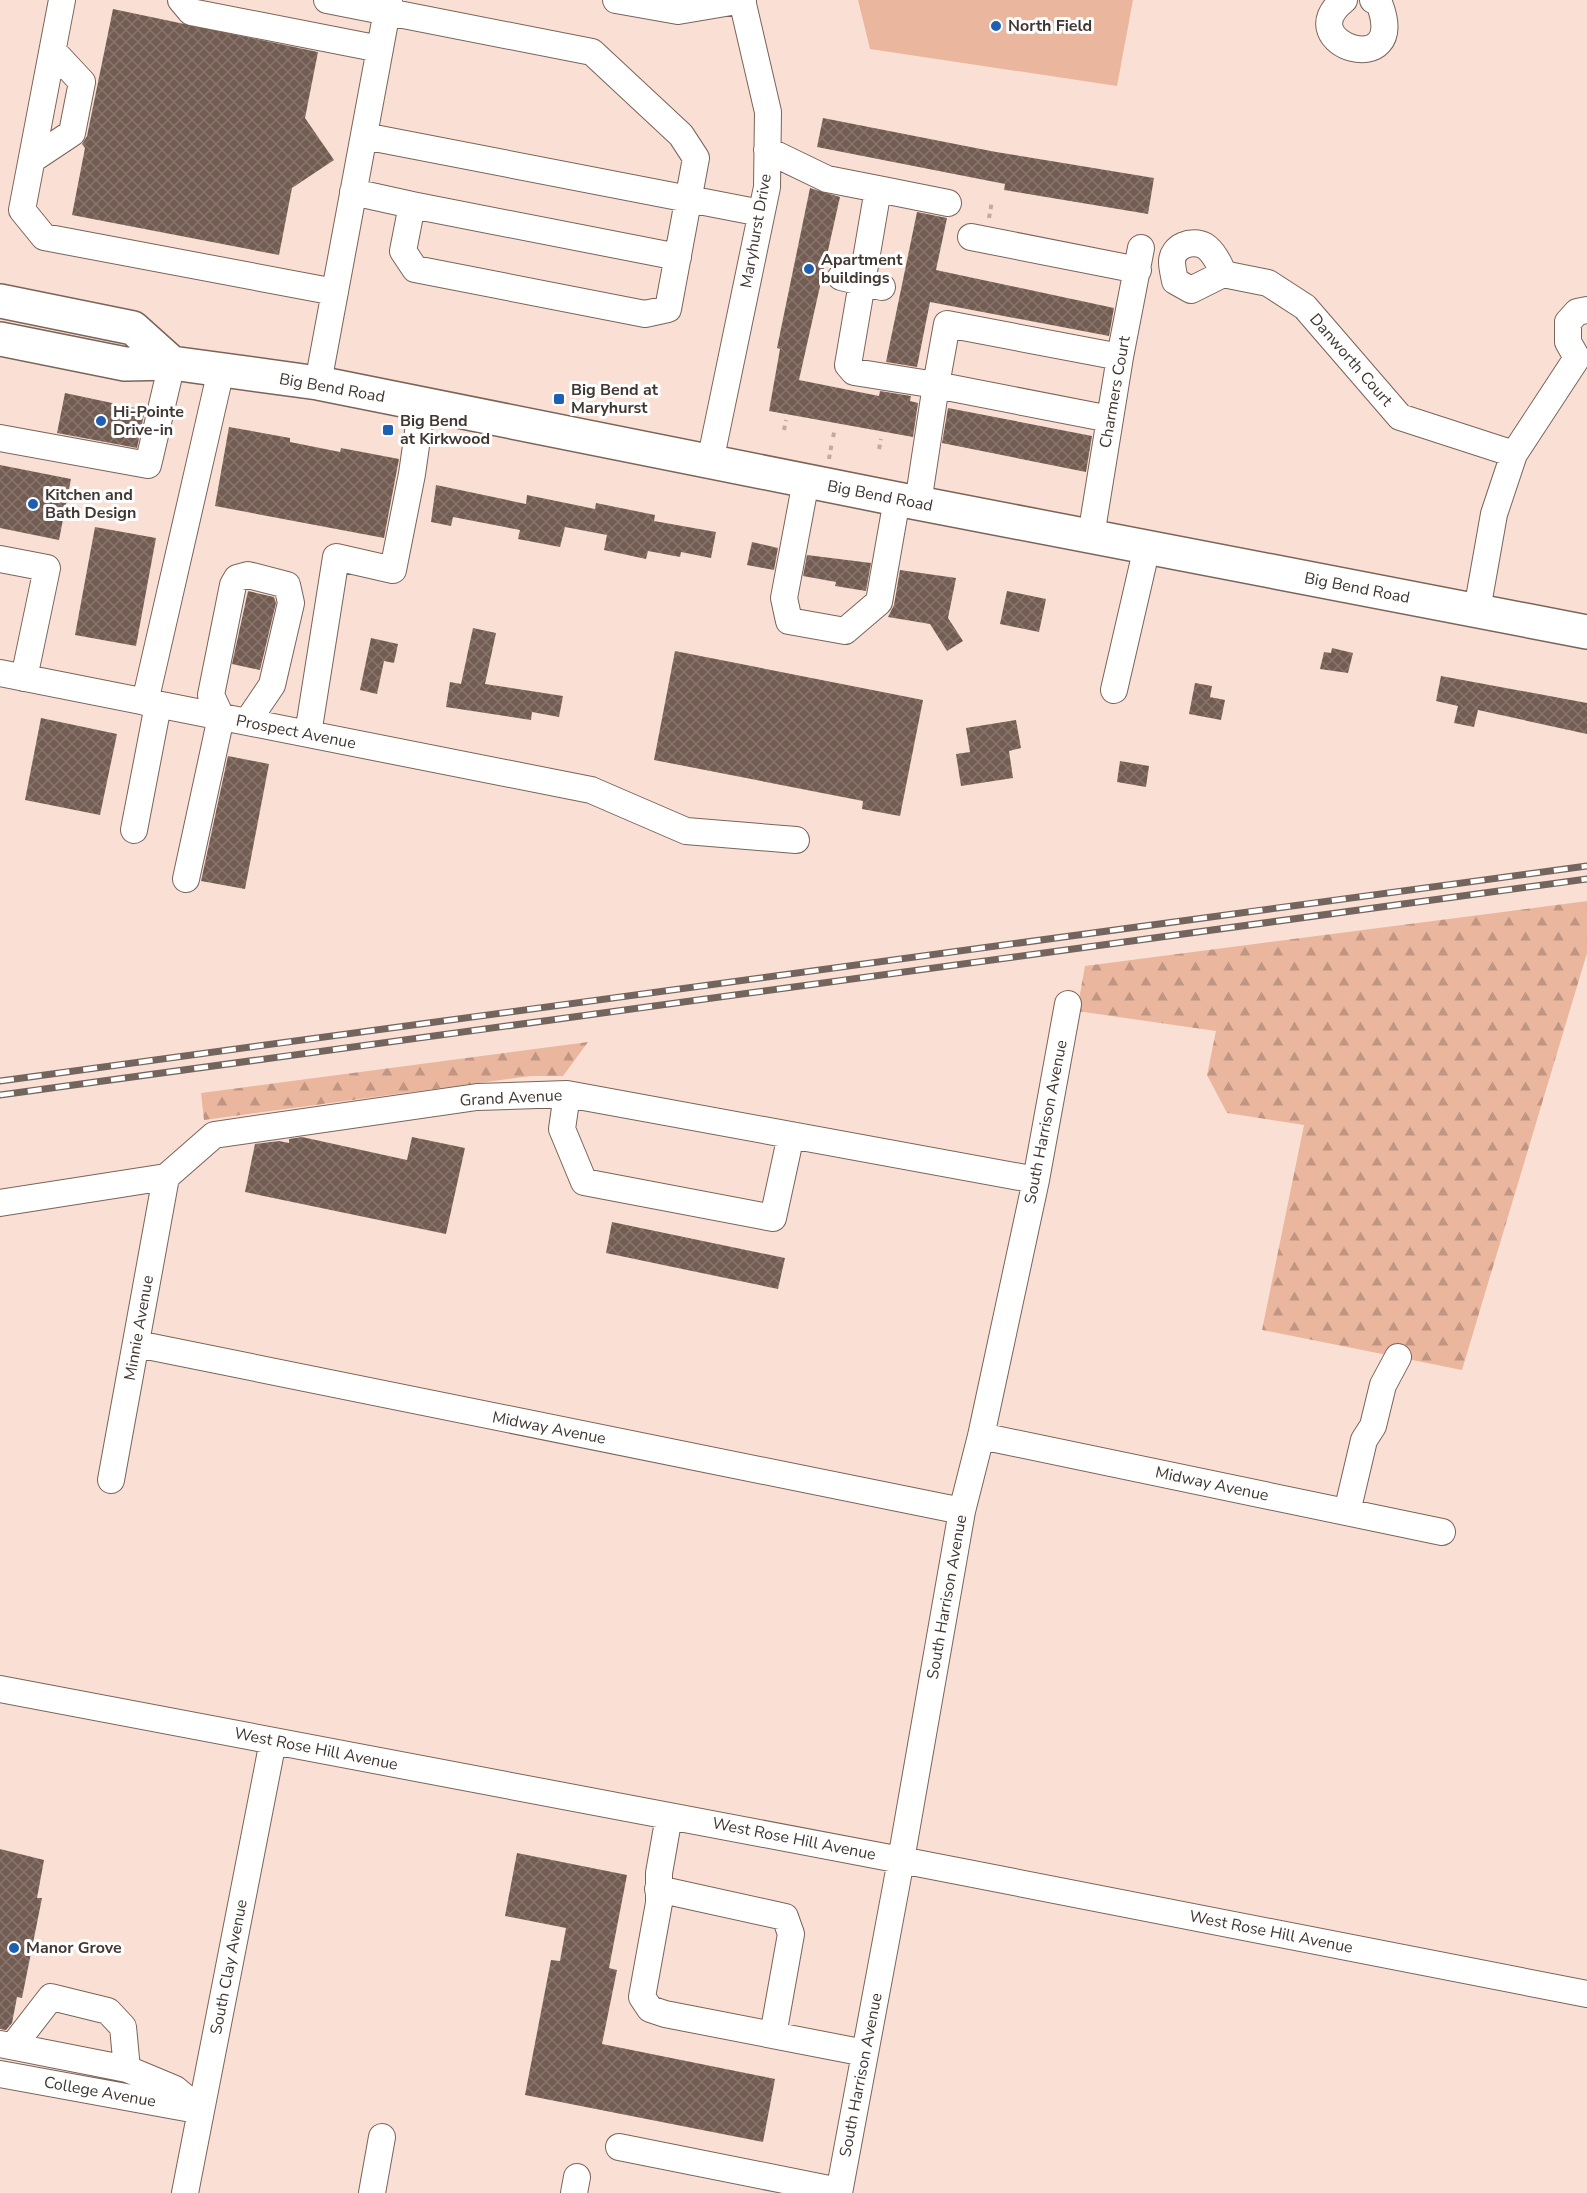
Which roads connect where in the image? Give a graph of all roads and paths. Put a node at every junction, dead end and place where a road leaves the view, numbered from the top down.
1 (62, 0) edge
2 (181, 0) edge
3 (327, 0) edge
4 (616, 0) edge
5 (742, 0) edge
6 (1344, 0) edge
7 (1373, 0) edge
8 (388, 6) edge
9 (380, 49) junction
10 (364, 136) junction
11 (767, 150) junction
12 (879, 189) junction
13 (353, 192) junction
14 (689, 200) junction
15 (948, 203) dead end
16 (412, 205) junction
17 (761, 213) junction
18 (971, 237) dead end
19 (678, 257) junction
20 (1223, 274) dead end
21 (0, 280) edge
22 (335, 292) junction
23 (0, 301) edge
24 (42, 309) junction
25 (1587, 310) edge
26 (0, 339) edge
27 (1120, 357) junction
28 (1582, 358) edge
29 (172, 363) junction
30 (221, 370) junction
31 (318, 383) junction
32 (936, 385) junction
33 (422, 404) junction
34 (1110, 418) junction
35 (786, 420) dead end
36 (784, 429) dead end
37 (835, 429) dead end
38 (0, 438) edge
39 (881, 439) dead end
40 (879, 449) dead end
41 (1514, 454) junction
42 (710, 462) junction
43 (817, 470) junction
44 (907, 501) junction
45 (1091, 536) junction
46 (1147, 547) junction
47 (0, 559) edge
48 (1477, 610) junction
49 (1587, 632) edge
50 (12, 675) edge
51 (1114, 690) dead end
52 (152, 703) junction
53 (221, 717) junction
54 (247, 722) junction
55 (308, 734) junction
56 (134, 830) dead end
57 (796, 840) dead end
58 (186, 879) dead end
59 (1068, 1004) dead end
60 (567, 1094) junction
61 (790, 1135) junction
62 (166, 1177) junction
63 (1036, 1180) junction
64 (0, 1203) edge
65 (137, 1344) junction
66 (1398, 1357) dead end
67 (981, 1436) junction
68 (111, 1480) dead end
69 (962, 1511) junction
70 (1347, 1512) junction
71 (1442, 1532) dead end
72 (0, 1689) edge
73 (273, 1741) junction
74 (669, 1816) junction
75 (902, 1860) junction
76 (658, 1889) junction
77 (1587, 1994) edge
78 (773, 2035) junction
79 (6, 2045) edge
80 (865, 2053) junction
81 (127, 2069) junction
82 (0, 2074) edge
83 (200, 2110) junction
84 (382, 2137) dead end
85 (620, 2147) dead end
86 (839, 2192) edge
87 (185, 2193) edge
88 (372, 2193) edge

1 - 22 street
2 - 9 street
3 - 8 street
4 - 5 street
5 - 11 street, Maryhurst Drive
6 - 7 street
8 - 9 street
8 - 14 street
9 - 10 street
10 - 13 street
10 - 14 street
11 - 12 street
11 - 17 street, Maryhurst Drive
12 - 15 street
12 - 32 street
13 - 16 street
13 - 22 street
14 - 17 street
14 - 19 street
16 - 19 street
16 - 19 street
17 - 42 street, Maryhurst Drive
18 - 27 street, Charmers Court
20 - 41 street, Danworth Court
21 - 24 main road
22 - 31 street
23 - 24 main road
24 - 29 main road
25 - 28 street
26 - 29 main road, Big Bend Road
27 - 32 street
27 - 34 street, Charmers Court
28 - 41 street
29 - 30 main road, Big Bend Road
29 - 38 street
30 - 31 main road, Big Bend Road
30 - 52 street
31 - 33 main road, Big Bend Road
32 - 34 street
32 - 44 street
33 - 42 main road, Big Bend Road
33 - 55 street
34 - 45 street, Charmers Court
35 - 36 path
37 - 43 path
39 - 40 path
41 - 48 street
42 - 43 main road, Big Bend Road
43 - 44 main road, Big Bend Road
43 - 44 street
44 - 45 main road, Big Bend Road
45 - 46 main road, Big Bend Road
46 - 48 main road, Big Bend Road
46 - 51 street
47 - 50 street
48 - 49 main road, Big Bend Road
50 - 52 street, Prospect Avenue
52 - 53 street, Prospect Avenue
52 - 56 street
53 - 54 street, Prospect Avenue
53 - 54 street
53 - 58 street
54 - 55 street, Prospect Avenue
55 - 57 street, Prospect Avenue
59 - 63 street, South Harrison Avenue
60 - 61 street, Grand Avenue
60 - 61 street
60 - 62 street, Grand Avenue
61 - 63 street, Grand Avenue
62 - 64 street
62 - 65 street, Minnie Avenue
63 - 67 street, South Harrison Avenue
65 - 68 street, Minnie Avenue
65 - 69 street, Midway Avenue
66 - 70 street
67 - 69 street, South Harrison Avenue
67 - 70 street, Midway Avenue
69 - 75 street, South Harrison Avenue
70 - 71 street, Midway Avenue
72 - 73 street, West Rose Hill Avenue
73 - 74 street, West Rose Hill Avenue
73 - 83 street, South Clay Avenue
74 - 75 street, West Rose Hill Avenue
74 - 76 street
75 - 77 street, West Rose Hill Avenue
75 - 80 street, South Harrison Avenue
76 - 78 street
76 - 78 street
78 - 80 street
79 - 81 street
79 - 81 street
80 - 86 street, South Harrison Avenue
81 - 83 street
82 - 83 street, College Avenue
83 - 87 street, South Clay Avenue
84 - 88 street
85 - 86 street

